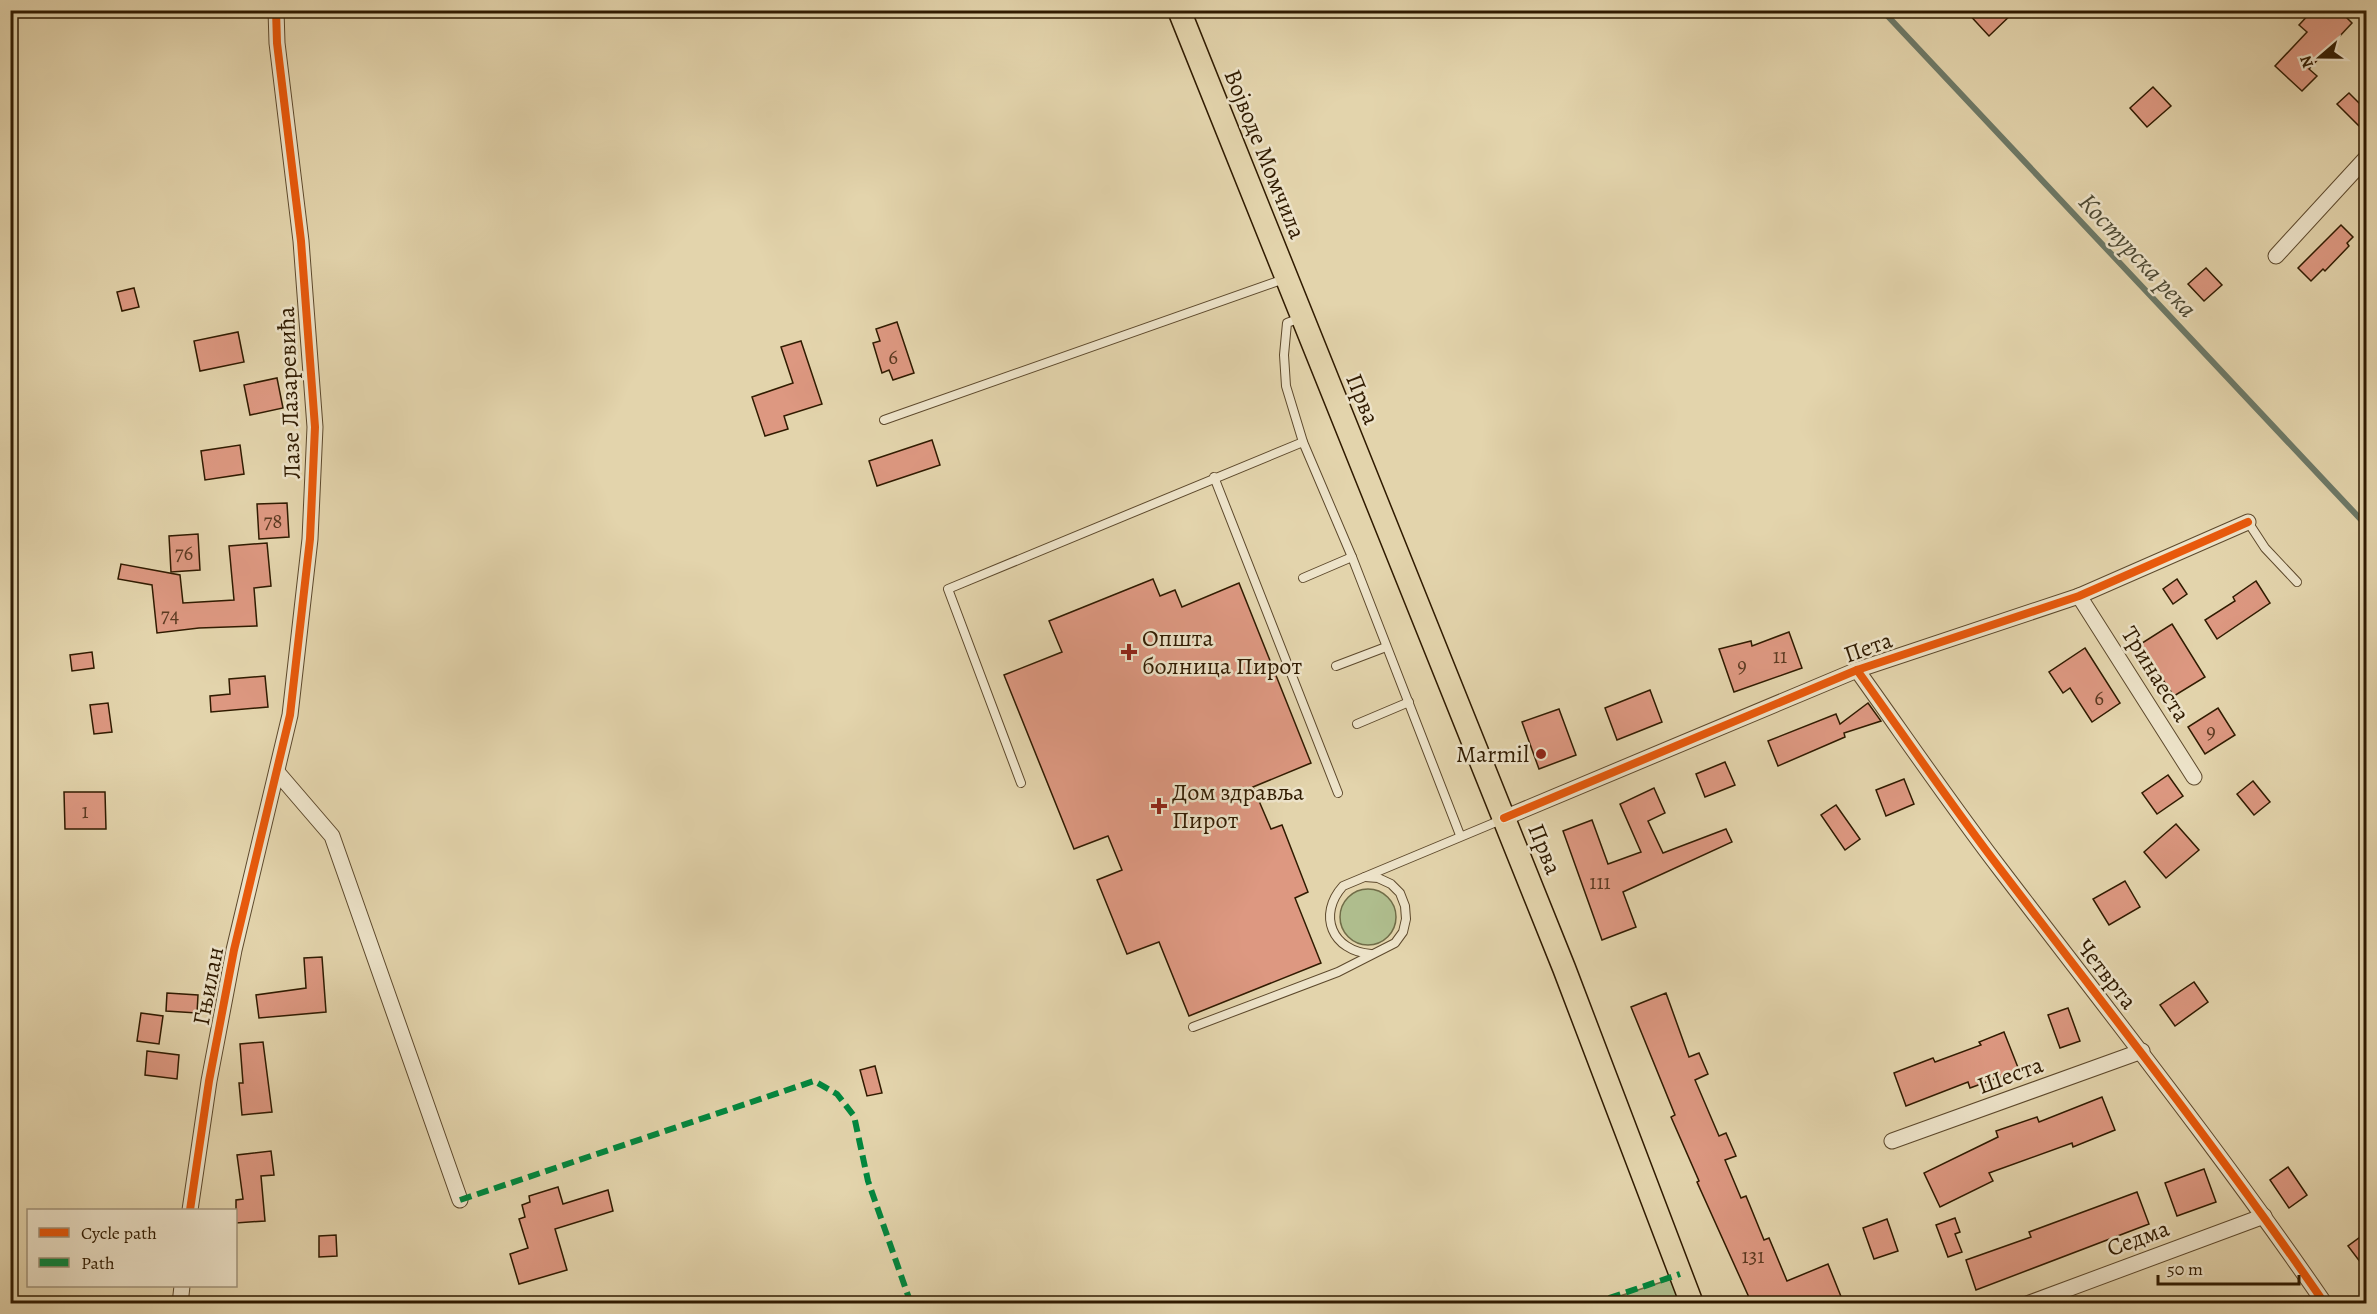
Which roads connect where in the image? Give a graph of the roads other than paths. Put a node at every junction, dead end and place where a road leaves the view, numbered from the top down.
1 (276, 10) edge
2 (1179, 10) edge
3 (2367, 158) edge
4 (2276, 256) dead end
5 (1286, 279) junction
6 (1301, 318) junction
7 (884, 420) dead end
8 (1303, 442) junction
9 (1214, 477) junction
10 (2248, 522) joint
11 (1352, 557) junction
12 (1303, 578) dead end
13 (2297, 582) dead end
14 (2079, 596) junction
15 (1386, 647) junction
16 (1336, 666) dead end
17 (1857, 670) junction
18 (1409, 702) junction
19 (1358, 724) dead end
20 (277, 772) junction
21 (2194, 777) dead end
22 (1021, 783) dead end
23 (1338, 792) dead end
24 (1504, 818) junction
25 (1460, 835) junction
26 (1365, 877) junction
27 (1371, 954) junction
28 (1194, 1027) dead end
29 (2142, 1051) junction
30 (1892, 1141) dead end
31 (460, 1200) dead end
32 (190, 1209) edge
33 (2264, 1216) junction
34 (182, 1287) edge
35 (180, 1304) edge
36 (1692, 1304) edge
37 (2027, 1304) edge
38 (2325, 1304) edge

1 - 20 street, Лазе Лазаревића
2 - 5 main road, Војводе Момчила
3 - 4 street
5 - 6 main road, Војводе Момчила
5 - 7 lane
6 - 8 lane
6 - 24 main road, Прва
8 - 9 lane
8 - 11 lane
9 - 22 lane
9 - 23 lane
10 - 13 lane
10 - 14 street, Пета
11 - 12 lane
11 - 15 lane
14 - 17 street, Пета
14 - 21 street, Тринаеста
15 - 16 lane
15 - 18 lane
17 - 24 street, Пета
17 - 29 street, Четврта
18 - 19 lane
18 - 25 lane
20 - 31 street
20 - 32 street, Гњилан
24 - 25 lane
24 - 36 main road, Прва
25 - 26 lane
26 - 27 lane
26 - 27 lane
27 - 28 lane
29 - 30 street, Шеста
29 - 33 street, Четврта
33 - 37 street, Седма
33 - 38 street, Четврта
34 - 35 street

